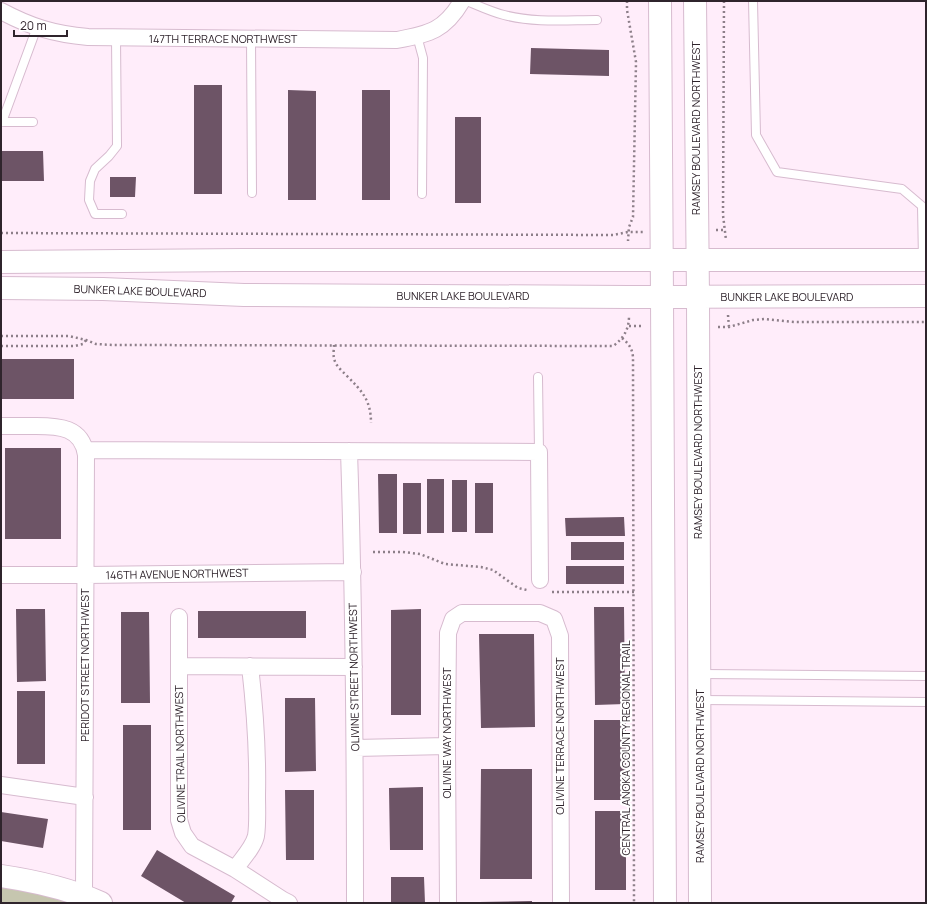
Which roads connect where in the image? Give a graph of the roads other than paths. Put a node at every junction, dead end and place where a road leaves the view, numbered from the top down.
1 (462, 1) edge
2 (467, 1) edge
3 (660, 1) edge
4 (696, 1) edge
5 (753, 1) edge
6 (1, 11) edge
7 (597, 20) dead end
8 (37, 27) junction
9 (417, 36) junction
10 (116, 38) junction
11 (251, 39) junction
12 (2, 122) edge
13 (33, 122) dead end
14 (252, 193) dead end
15 (422, 194) dead end
16 (122, 214) dead end
17 (662, 260) junction
18 (698, 260) junction
19 (924, 260) edge
20 (1, 262) edge
21 (1, 288) edge
22 (926, 296) edge
23 (662, 297) junction
24 (698, 297) junction
25 (538, 377) dead end
26 (1, 426) edge
27 (82, 443) junction
28 (349, 451) junction
29 (539, 452) junction
30 (353, 572) junction
31 (1, 574) edge
32 (86, 575) junction
33 (540, 588) road end
34 (506, 613) joint
35 (179, 617) dead end
36 (179, 666) junction
37 (250, 666) junction
38 (354, 667) junction
39 (700, 674) junction
40 (926, 676) edge
41 (699, 700) junction
42 (926, 702) edge
43 (447, 746) junction
44 (355, 748) junction
45 (1, 785) edge
46 (85, 797) junction
47 (235, 869) junction
48 (1, 876) edge
49 (93, 899) edge
50 (289, 903) edge
51 (355, 903) edge
52 (448, 903) edge
53 (561, 903) edge
54 (664, 903) edge
55 (700, 903) edge

1 - 9 street, 147TH TERRACE NORTHWEST
2 - 7 lane
3 - 17 street
4 - 18 street, RAMSEY BOULEVARD NORTHWEST
5 - 19 lane
6 - 8 street, 147TH TERRACE NORTHWEST
8 - 10 street, 147TH TERRACE NORTHWEST
8 - 12 lane
9 - 11 street, 147TH TERRACE NORTHWEST
9 - 15 lane
10 - 11 street, 147TH TERRACE NORTHWEST
10 - 16 lane
11 - 14 lane
12 - 13 lane
17 - 18 street
17 - 20 street
17 - 23 street
18 - 19 street
18 - 24 street, RAMSEY BOULEVARD NORTHWEST
21 - 23 street, BUNKER LAKE BOULEVARD
22 - 24 street, BUNKER LAKE BOULEVARD
23 - 24 street, BUNKER LAKE BOULEVARD
23 - 54 street
24 - 39 street, RAMSEY BOULEVARD NORTHWEST
25 - 29 lane
26 - 27 street
27 - 28 street
27 - 32 street, PERIDOT STREET NORTHWEST
28 - 29 street
28 - 30 street, OLIVINE STREET NORTHWEST
29 - 33 street
30 - 32 street, 146TH AVENUE NORTHWEST
30 - 38 street, OLIVINE STREET NORTHWEST
31 - 32 street, 146TH AVENUE NORTHWEST
32 - 46 street, PERIDOT STREET NORTHWEST
34 - 43 street, OLIVINE WAY NORTHWEST
34 - 53 street, OLIVINE TERRACE NORTHWEST
35 - 36 street, OLIVINE TRAIL NORTHWEST
36 - 37 street
36 - 47 street, OLIVINE TRAIL NORTHWEST
37 - 38 street
37 - 47 street
38 - 44 street, OLIVINE STREET NORTHWEST
39 - 40 lane
39 - 41 street, RAMSEY BOULEVARD NORTHWEST
41 - 42 lane
41 - 55 street, RAMSEY BOULEVARD NORTHWEST
43 - 44 street
43 - 52 street, OLIVINE WAY NORTHWEST
44 - 51 street, OLIVINE STREET NORTHWEST
45 - 46 street
46 - 49 street, PERIDOT STREET NORTHWEST
47 - 50 street, OLIVINE TRAIL NORTHWEST
48 - 49 street

